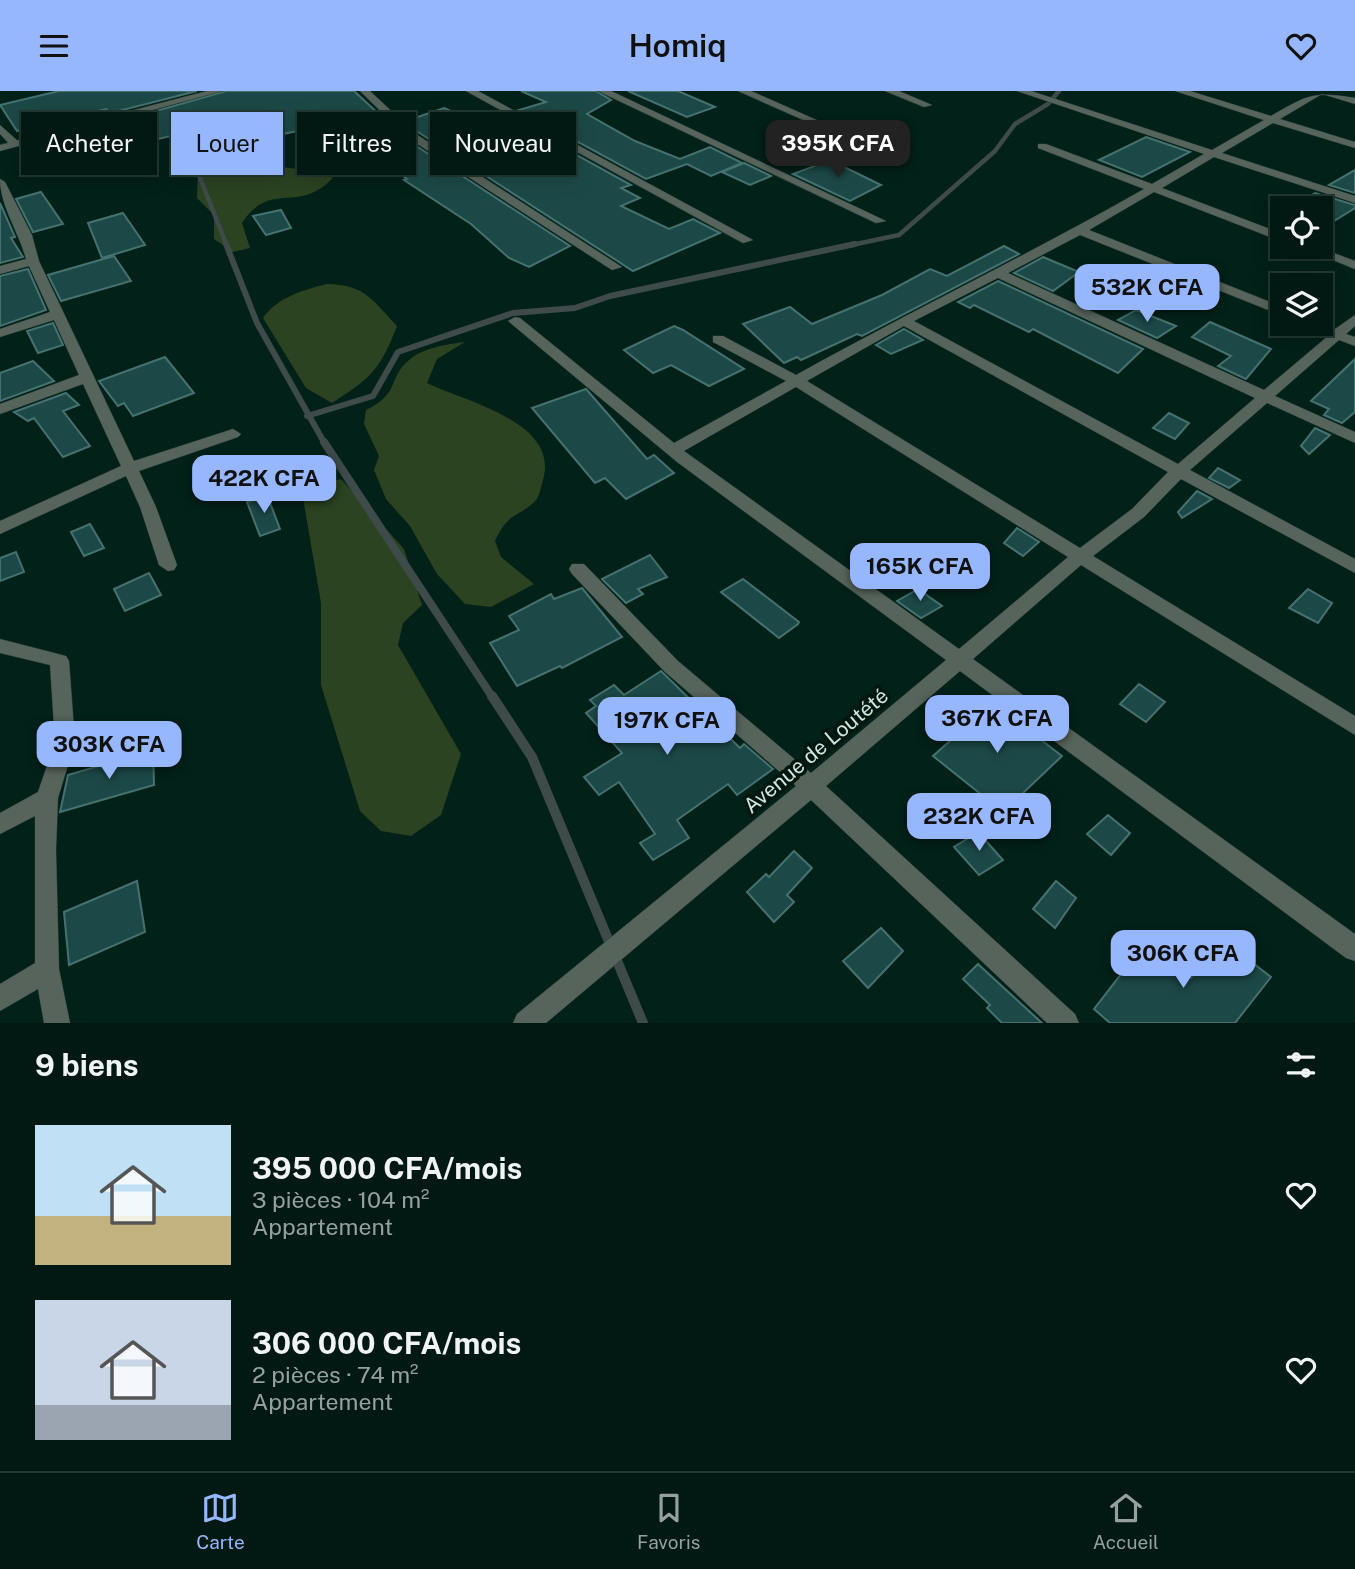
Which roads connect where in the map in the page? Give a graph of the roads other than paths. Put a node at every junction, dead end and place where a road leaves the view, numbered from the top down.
1 (218, 91) edge
2 (365, 91) edge
3 (471, 91) edge
4 (603, 91) edge
5 (743, 91) edge
6 (890, 91) edge
7 (1022, 91) edge
8 (1180, 91) edge
9 (1321, 91) edge
10 (1355, 101) edge
11 (926, 105) dead end
12 (1273, 120) junction
13 (0, 128) edge
14 (850, 137) dead end
15 (15, 144) junction
16 (1355, 145) edge
17 (1042, 146) dead end
18 (0, 148) edge
19 (1217, 152) junction
20 (0, 182) edge
21 (1151, 190) junction
22 (1355, 200) edge
23 (6, 206) edge
24 (880, 221) dead end
25 (1078, 230) junction
26 (1270, 233) edge
27 (747, 240) dead end
28 (1333, 257) edge
29 (33, 261) junction
30 (1355, 265) edge
31 (616, 267) dead end
32 (0, 270) edge
33 (999, 274) junction
34 (1270, 306) edge
35 (58, 314) junction
36 (1355, 319) edge
37 (515, 321) dead end
38 (904, 321) junction
39 (0, 333) edge
40 (718, 339) dead end
41 (1346, 339) edge
42 (88, 377) junction
43 (798, 382) junction
44 (1267, 395) junction
45 (0, 409) edge
46 (233, 434) dead end
47 (1355, 438) edge
48 (673, 450) junction
49 (130, 468) junction
50 (1177, 473) junction
51 (0, 528) edge
52 (1079, 557) junction
53 (169, 565) dead end
54 (1355, 567) edge
55 (578, 569) dead end
56 (0, 646) edge
57 (960, 660) junction
58 (1355, 726) edge
59 (811, 786) junction
60 (47, 798) junction
61 (0, 824) edge
62 (1355, 949) edge
63 (47, 969) junction
64 (0, 998) edge
65 (57, 1023) edge
66 (526, 1023) edge
67 (1066, 1023) edge

1 - 15 street
2 - 31 street
3 - 27 street
4 - 24 street
5 - 14 street
6 - 11 street
7 - 19 street
8 - 12 street
9 - 10 street
9 - 12 street
12 - 16 street
12 - 19 street
13 - 15 street
15 - 18 street
17 - 21 street
19 - 21 street
19 - 22 street
20 - 23 street
21 - 25 street
21 - 26 street
23 - 29 street
25 - 33 street
25 - 34 street
28 - 30 street
29 - 32 street
29 - 35 street
33 - 38 street
33 - 44 street
35 - 39 street
35 - 42 street
36 - 41 street, Avenue de Loutété
37 - 48 street
38 - 43 street
38 - 50 street
40 - 43 street
41 - 44 street, Avenue de Loutété
42 - 45 street
42 - 49 street
43 - 48 street
43 - 52 street
44 - 47 street
44 - 50 street, Avenue de Loutété
46 - 49 street
48 - 57 street
49 - 51 street
49 - 53 street
50 - 52 street, Avenue de Loutété
50 - 54 street
52 - 57 street, Avenue de Loutété
52 - 58 street
55 - 59 street
56 - 60 street
57 - 59 street, Avenue de Loutété
57 - 62 street
59 - 66 street, Avenue de Loutété
59 - 67 street
60 - 61 street
60 - 63 street
63 - 64 street
63 - 65 street

